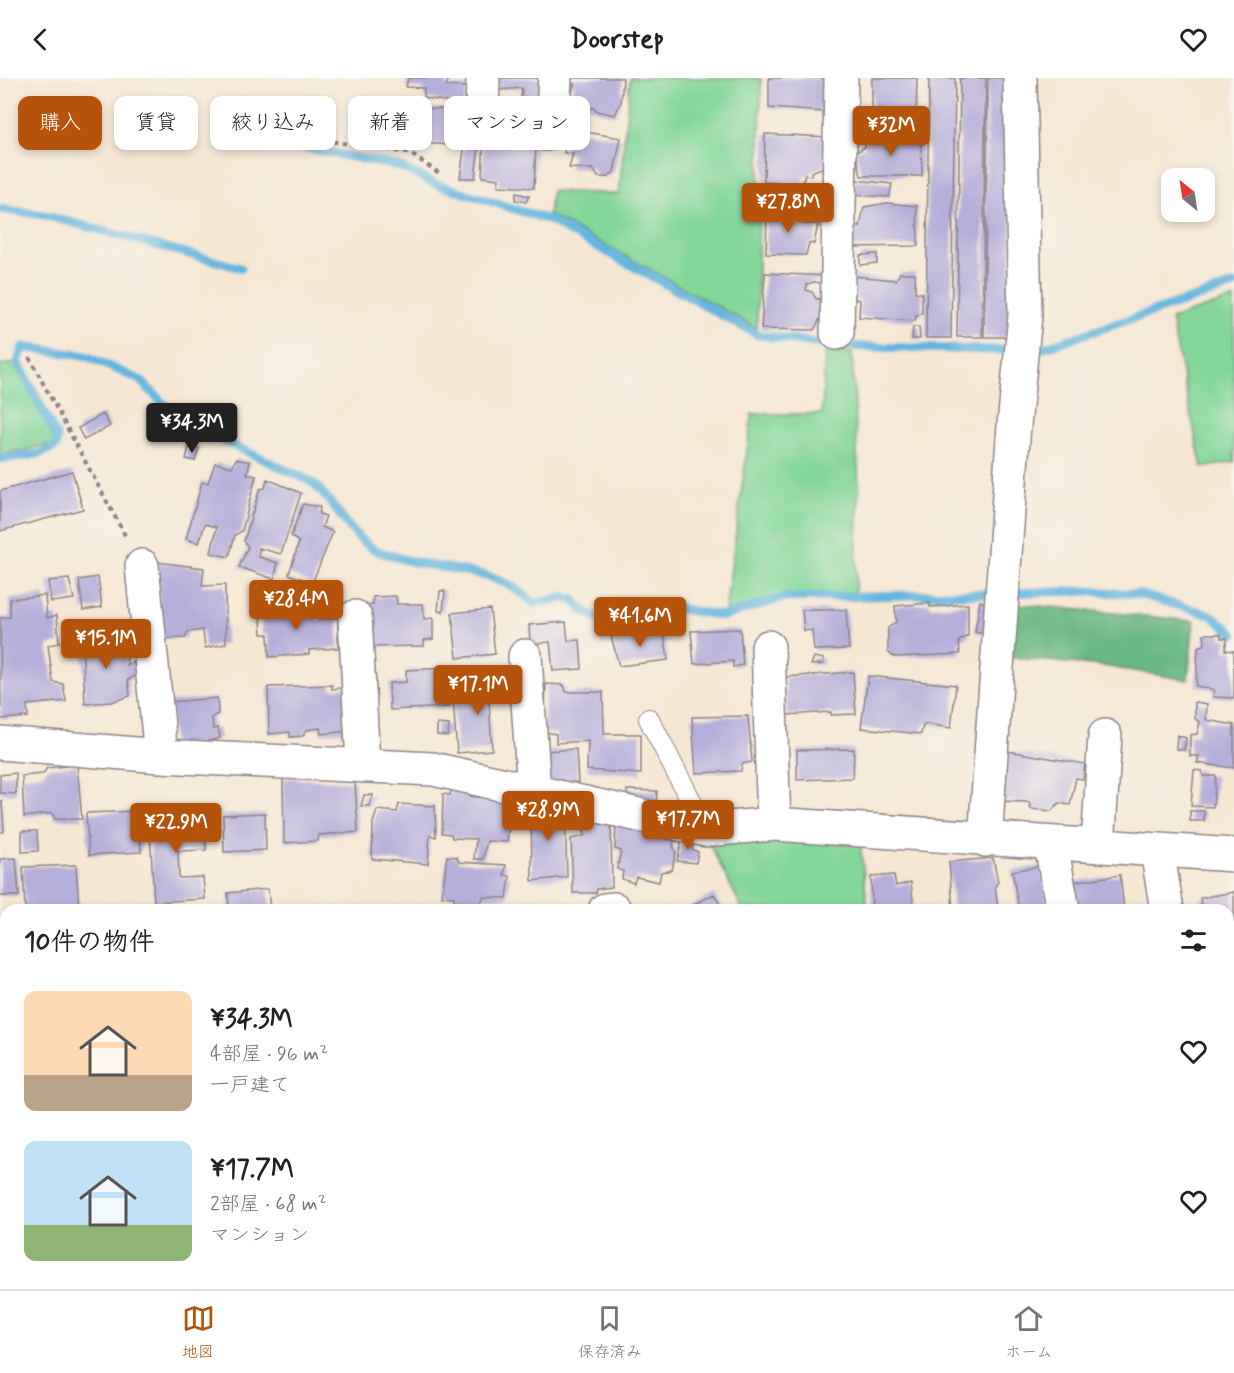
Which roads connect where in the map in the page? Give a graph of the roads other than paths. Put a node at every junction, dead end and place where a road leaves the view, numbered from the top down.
1 (483, 78) edge
2 (555, 78) edge
3 (842, 78) edge
4 (1020, 78) edge
5 (837, 333) dead end
6 (142, 566) road end
7 (355, 617) dead end
8 (768, 647) dead end
9 (525, 656) dead end
10 (649, 719) dead end
11 (1105, 736) dead end
12 (0, 742) edge
13 (161, 756) junction
14 (363, 764) junction
15 (534, 792) junction
16 (774, 824) junction
17 (706, 830) junction
18 (985, 840) junction
19 (1051, 845) junction
20 (1098, 846) junction
21 (1157, 850) junction
22 (1234, 855) edge
23 (1062, 904) edge
24 (1166, 904) edge

1 - 2 street
3 - 5 street
4 - 18 street
6 - 13 street
7 - 14 street
8 - 16 street
9 - 15 street
10 - 17 lane
11 - 20 street
12 - 13 street
13 - 14 street
14 - 15 street
15 - 17 street
16 - 17 street
16 - 18 street
18 - 19 street
19 - 20 street
19 - 23 street
20 - 21 street
21 - 22 street
21 - 24 street

